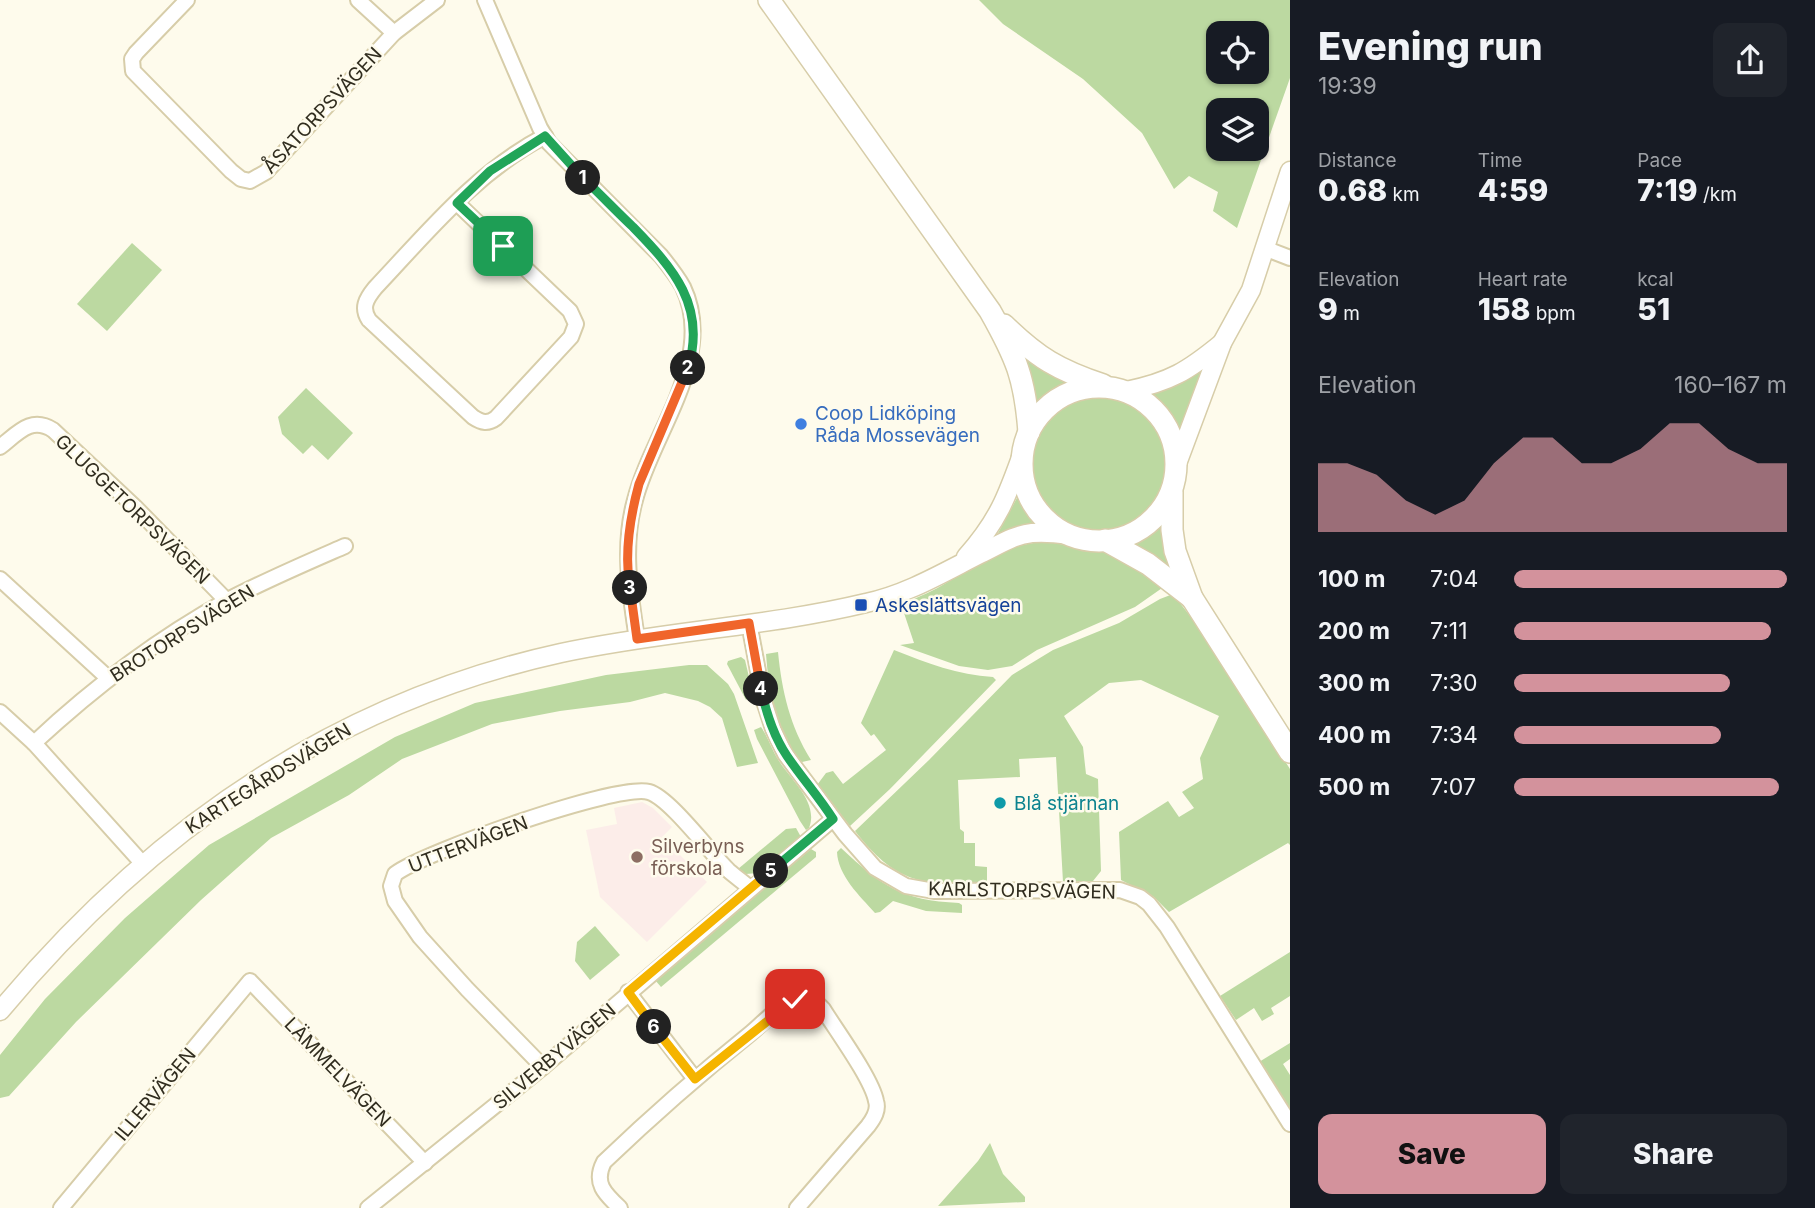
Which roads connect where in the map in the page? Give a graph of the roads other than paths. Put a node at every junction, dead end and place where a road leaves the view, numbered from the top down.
1 (187, 0) edge
2 (358, 0) edge
3 (437, 0) edge
4 (485, 0) edge
5 (769, 0) edge
6 (394, 33) junction
7 (545, 136) junction
8 (1290, 171) edge
9 (457, 203) junction
10 (1264, 248) junction
11 (1290, 258) edge
12 (990, 311) junction
13 (1222, 343) junction
14 (1120, 390) junction
15 (1026, 442) junction
16 (0, 447) edge
17 (1174, 478) junction
18 (1069, 535) junction
19 (1105, 540) junction
20 (345, 546) dead end
21 (961, 563) junction
22 (0, 579) edge
23 (1192, 598) junction
24 (227, 601) junction
25 (749, 623) junction
26 (637, 639) junction
27 (108, 678) junction
28 (0, 712) edge
29 (34, 743) junction
30 (1290, 752) edge
31 (833, 819) junction
32 (143, 863) junction
33 (750, 888) junction
34 (250, 981) joint
35 (628, 992) junction
36 (0, 1011) edge
37 (543, 1067) junction
38 (695, 1079) junction
39 (1290, 1124) edge
40 (425, 1163) junction
41 (61, 1208) edge
42 (368, 1208) edge
43 (620, 1208) edge
44 (797, 1208) edge

1 - 6 street, ÅSATORPSVÄGEN
2 - 6 street, ÅSATORPSVÄGEN
3 - 6 street, ÅSATORPSVÄGEN
4 - 7 street
5 - 12 main road
7 - 9 street
7 - 26 street
8 - 10 street
9 - 9 street
10 - 11 street
10 - 13 street
12 - 14 main road
12 - 15 main road
13 - 14 street
13 - 17 street
14 - 15 main road
14 - 17 main road
15 - 18 main road
15 - 21 street, KARTEGÅRDSVÄGEN
16 - 24 street, GLUGGETORPSVÄGEN
17 - 19 main road
17 - 23 main road
18 - 19 main road
18 - 21 street, KARTEGÅRDSVÄGEN
19 - 23 main road
20 - 24 street, BROTORPSVÄGEN
21 - 25 street, KARTEGÅRDSVÄGEN
22 - 27 street
23 - 30 main road
24 - 27 street, BROTORPSVÄGEN
25 - 26 street, KARTEGÅRDSVÄGEN
25 - 31 street, KARLSTORPSVÄGEN
26 - 32 street, KARTEGÅRDSVÄGEN
27 - 29 street, BROTORPSVÄGEN
28 - 29 street
29 - 32 street
31 - 33 street, SILVERBYVÄGEN
31 - 39 street, KARLSTORPSVÄGEN
32 - 36 street, KARTEGÅRDSVÄGEN
33 - 35 street, SILVERBYVÄGEN
33 - 37 street, UTTERVÄGEN
34 - 40 street, LÄMMELVÄGEN
34 - 41 street, ILLERVÄGEN
35 - 37 street, SILVERBYVÄGEN
35 - 38 street
37 - 40 street, SILVERBYVÄGEN
38 - 43 street
38 - 44 street
40 - 42 street, SILVERBYVÄGEN

